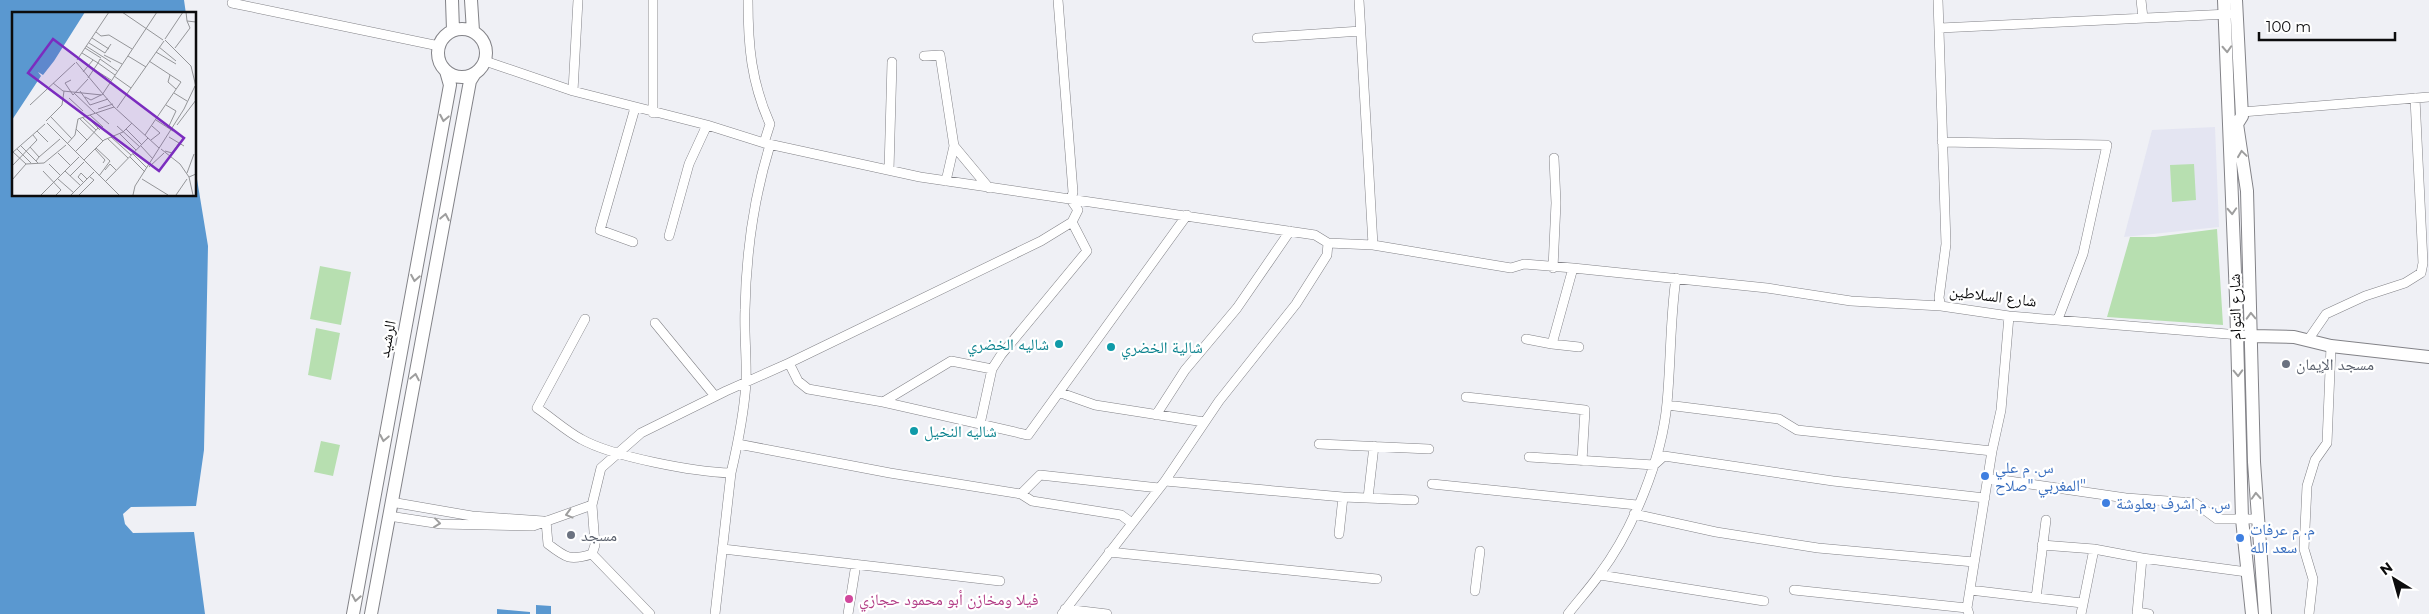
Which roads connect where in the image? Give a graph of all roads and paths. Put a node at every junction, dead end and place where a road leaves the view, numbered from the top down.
1 (452, 0) edge
2 (471, 0) edge
3 (578, 0) edge
4 (653, 0) edge
5 (748, 0) edge
6 (1058, 0) edge
7 (1360, 0) edge
8 (1938, 0) edge
9 (2141, 0) edge
10 (2224, 0) edge
11 (2236, 0) edge
12 (232, 3) dead end
13 (2231, 13) junction
14 (2143, 18) junction
15 (1940, 28) junction
16 (453, 30) junction
17 (473, 31) junction
18 (1361, 31) junction
19 (1257, 38) dead end
20 (439, 46) junction
21 (924, 56) dead end
22 (484, 61) junction
23 (892, 62) dead end
24 (446, 71) junction
25 (475, 73) junction
26 (573, 91) junction
27 (2415, 98) junction
28 (2429, 98) edge
29 (635, 108) junction
30 (2242, 112) junction
31 (653, 113) junction
32 (707, 125) junction
33 (1942, 142) junction
34 (767, 144) junction
35 (954, 146) junction
36 (1554, 158) dead end
37 (889, 170) junction
38 (946, 181) junction
39 (989, 188) junction
40 (1071, 200) junction
41 (1187, 215) junction
42 (1072, 222) junction
43 (1290, 231) junction
44 (669, 236) dead end
45 (633, 242) dead end
46 (1328, 243) junction
47 (1372, 245) junction
48 (1553, 268) junction
49 (1573, 268) junction
50 (1676, 278) junction
51 (1941, 306) junction
52 (2009, 316) junction
53 (2058, 318) junction
54 (585, 319) dead end
55 (655, 323) dead end
56 (2237, 333) junction
57 (2252, 336) junction
58 (1526, 339) dead end
59 (2308, 340) junction
60 (1552, 344) junction
61 (2331, 346) junction
62 (1579, 347) dead end
63 (2429, 357) edge
64 (788, 363) junction
65 (992, 369) junction
66 (746, 381) junction
67 (1061, 393) junction
68 (715, 396) junction
69 (1466, 397) dead end
70 (883, 402) junction
71 (1667, 404) junction
72 (1156, 415) junction
73 (1204, 422) junction
74 (980, 424) junction
75 (738, 444) junction
76 (1319, 444) dead end
77 (1374, 446) junction
78 (1429, 449) dead end
79 (1992, 451) junction
80 (618, 452) junction
81 (1529, 457) dead end
82 (1582, 461) junction
83 (1654, 465) junction
84 (732, 473) junction
85 (1988, 478) junction
86 (1162, 484) junction
87 (1432, 484) dead end
88 (1021, 494) junction
89 (1343, 497) junction
90 (1368, 498) junction
91 (1984, 498) junction
92 (1414, 500) dead end
93 (391, 502) junction
94 (592, 505) junction
95 (1635, 510) junction
96 (389, 516) junction
97 (2242, 519) junction
98 (2046, 520) dead end
99 (2258, 520) junction
100 (546, 521) junction
101 (1132, 523) junction
102 (1339, 534) dead end
103 (2042, 545) junction
104 (723, 549) junction
105 (2094, 549) junction
106 (1480, 551) dead end
107 (1109, 552) junction
108 (592, 554) junction
109 (2142, 558) junction
110 (1974, 562) junction
111 (856, 564) junction
112 (2247, 572) junction
113 (1600, 575) junction
114 (1377, 579) dead end
115 (1000, 581) dead end
116 (1794, 590) dead end
117 (1970, 590) junction
118 (1474, 591) dead end
119 (2036, 598) junction
120 (1764, 601) dead end
121 (2082, 603) junction
122 (1968, 611) edge
123 (1064, 612) edge
124 (2137, 613) edge
125 (353, 614) edge
126 (372, 614) edge
127 (650, 614) edge
128 (715, 614) edge
129 (848, 614) edge
130 (1107, 614) edge
131 (1568, 614) edge
132 (2081, 614) edge
133 (2149, 614) edge
134 (2252, 614) edge
135 (2265, 614) edge
136 (2310, 614) edge

1 - 16 main road
2 - 17 main road
3 - 26 street
4 - 31 street
5 - 34 street
6 - 40 street
7 - 18 street
8 - 15 street
9 - 14 street
10 - 13 main road, شارع التوام
11 - 13 main road, شارع التوام
12 - 20 street
13 - 14 street
13 - 30 main road, شارع التوام
13 -> 56 main road, شارع التوام
14 - 15 street
15 - 33 street
16 - 17 main road
16 - 20 main road
17 - 22 main road
18 - 19 street
18 - 47 street
20 - 24 main road
21 - 35 street
22 - 25 main road
22 - 26 street
23 - 37 street
24 - 25 main road
24 -> 125 main road, الرشيد
93 -> 25 main road
26 - 29 street
27 - 28 street
27 - 30 street
27 - 59 street
29 - 31 street
29 - 45 street
57 -> 30 main road, شارع التوام
31 - 32 street
32 - 34 street
32 - 44 street
33 - 51 street
33 - 53 street
34 - 37 street
34 - 66 street
35 - 38 street
35 - 39 street
36 - 48 street
37 - 38 street
38 - 39 street
39 - 40 street
40 - 41 street
40 - 42 street
41 - 43 street
41 - 67 street
42 - 64 street
42 - 65 street
43 - 46 street
43 - 72 street
46 - 47 street, شارع السلاطين
46 - 73 street
47 - 48 street, شارع السلاطين
48 - 49 street, شارع السلاطين
49 - 50 street, شارع السلاطين
49 - 60 street
50 - 51 street, شارع السلاطين
50 - 71 street
51 - 52 street, شارع السلاطين
52 - 53 street, شارع السلاطين
52 - 79 street
53 - 56 street, شارع السلاطين
54 - 80 street
55 - 68 street
56 - 57 street, شارع السلاطين
56 -> 97 main road, شارع التوام
57 - 59 main road, شارع السلاطين
99 -> 57 main road, شارع التوام
58 - 60 street
59 - 61 main road, شارع السلاطين
60 - 62 street
61 - 63 main road, شارع السلاطين
61 - 136 street
64 - 66 street
64 - 70 street
65 - 70 street
65 - 74 street
66 - 68 street
66 - 75 street
67 - 72 street
67 - 74 street
68 - 80 street
69 - 82 street
70 - 74 street
71 - 79 street
71 - 83 street
72 - 73 street
73 - 86 street
75 - 84 street
75 - 88 street
76 - 77 street
77 - 78 street
77 - 90 street
79 - 85 street
80 - 84 street
80 - 94 street
81 - 82 street
82 - 83 street
83 - 91 street
83 - 95 street
84 - 104 street
85 - 91 street
85 - 97 street
86 - 88 street
86 - 89 street
86 - 101 street
87 - 95 street
88 - 101 street
89 - 90 street
89 - 102 street
90 - 92 street
91 - 110 street
93 - 96 main road
93 - 100 street
94 -> 100 street
94 - 108 street
95 - 110 street
95 - 113 street
96 -> 100 street
96 - 126 main road
97 - 99 street
97 - 112 main road, شارع التوام
98 - 103 street
99 - 135 main road, شارع التوام
100 - 108 street
101 - 107 street
103 - 105 street
103 - 119 street
104 - 111 street
104 - 128 street
105 - 109 street
105 - 121 street
106 - 118 street
107 - 114 street
107 - 123 street
108 - 127 street
109 - 112 street
109 - 124 street
110 - 117 street
111 - 115 street
111 - 129 street
112 - 134 main road, شارع التوام
113 - 120 street
113 - 131 street
116 - 122 street
117 - 119 street
117 - 122 street
119 - 121 street
121 - 132 street
123 - 130 street
124 - 133 street

